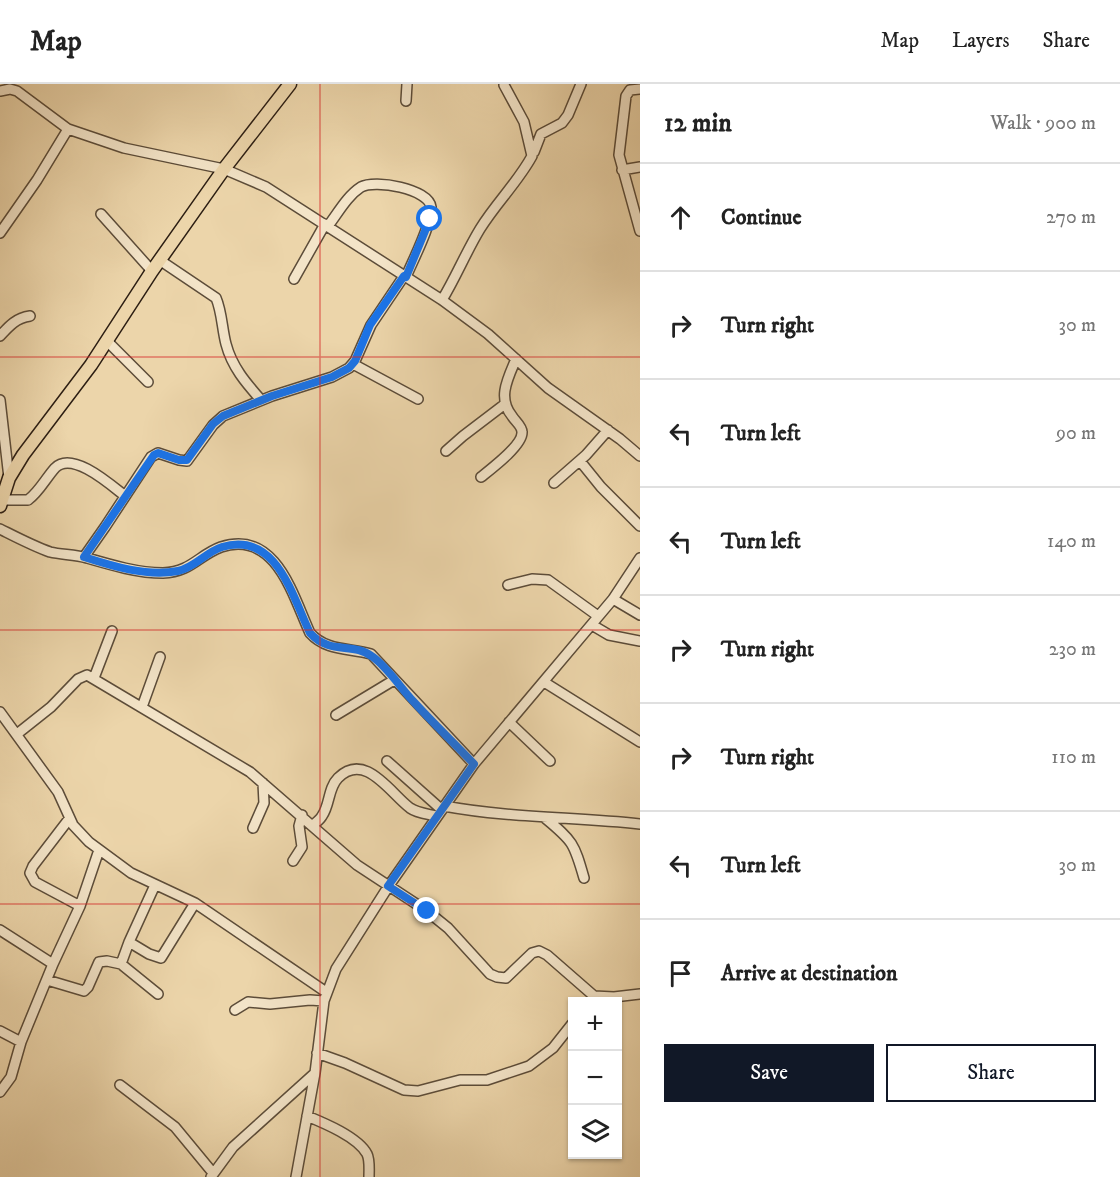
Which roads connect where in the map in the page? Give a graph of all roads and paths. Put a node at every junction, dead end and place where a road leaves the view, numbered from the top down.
1 (290, 84) edge
2 (407, 84) edge
3 (581, 84) edge
4 (504, 85) edge
5 (640, 89) edge
6 (0, 91) edge
7 (406, 101) dead end
8 (68, 129) junction
9 (532, 156) junction
10 (640, 168) edge
11 (224, 169) junction
12 (622, 170) junction
13 (101, 214) dead end
14 (638, 216) edge
15 (327, 225) junction
16 (640, 231) edge
17 (0, 233) edge
18 (161, 261) junction
19 (152, 271) junction
20 (405, 276) junction
21 (294, 279) dead end
22 (442, 300) junction
23 (30, 316) dead end
24 (0, 336) edge
25 (107, 341) junction
26 (516, 359) junction
27 (353, 364) junction
28 (148, 382) dead end
29 (418, 399) dead end
30 (0, 400) edge
31 (261, 400) junction
32 (505, 404) junction
33 (608, 430) junction
34 (446, 452) dead end
35 (640, 456) edge
36 (580, 461) junction
37 (481, 477) dead end
38 (9, 478) junction
39 (554, 483) dead end
40 (125, 496) junction
41 (1, 503) edge
42 (640, 526) edge
43 (0, 529) edge
44 (84, 557) junction
45 (640, 558) edge
46 (508, 585) dead end
47 (613, 599) junction
48 (640, 615) edge
49 (598, 616) junction
50 (592, 625) junction
51 (112, 631) dead end
52 (640, 641) edge
53 (160, 657) dead end
54 (94, 678) junction
55 (394, 680) junction
56 (544, 682) junction
57 (142, 707) junction
58 (0, 712) edge
59 (336, 715) dead end
60 (509, 722) junction
61 (17, 734) junction
62 (640, 742) edge
63 (387, 761) dead end
64 (550, 761) dead end
65 (474, 764) junction
66 (263, 783) junction
67 (441, 811) junction
68 (302, 815) junction
69 (546, 818) junction
70 (69, 819) junction
71 (640, 824) edge
72 (312, 826) junction
73 (253, 828) dead end
74 (99, 850) junction
75 (293, 861) dead end
76 (584, 878) dead end
77 (155, 885) junction
78 (388, 886) junction
79 (195, 903) junction
80 (80, 906) junction
81 (0, 930) edge
82 (129, 942) junction
83 (53, 964) junction
84 (121, 964) junction
85 (47, 980) junction
86 (640, 993) edge
87 (158, 994) dead end
88 (325, 997) junction
89 (590, 997) edge
90 (611, 997) edge
91 (235, 1010) dead end
92 (568, 1030) edge
93 (0, 1031) edge
94 (21, 1042) junction
95 (317, 1053) junction
96 (315, 1073) junction
97 (120, 1085) dead end
98 (0, 1092) edge
99 (307, 1116) junction
100 (212, 1175) edge
101 (296, 1177) edge
102 (369, 1177) edge

1 - 11 main road
2 - 7 street
3 - 9 street
4 - 9 street
5 - 12 street
6 - 8 street
8 - 11 street
8 - 17 street
9 - 22 street
10 - 12 street
11 - 15 street
11 - 18 main road
12 - 14 street
13 - 19 street
14 - 16 street
15 - 20 street
15 - 20 street
15 - 21 street
18 - 19 main road
18 - 31 street
19 - 25 main road
20 - 22 street
20 - 27 street
22 - 26 street
23 - 24 street
25 - 28 street
25 - 38 main road
26 - 32 street
26 - 33 street
27 - 29 street
27 - 31 street
30 - 38 street
31 - 40 street
32 - 34 street
32 - 37 street
33 - 35 street
33 - 36 street
36 - 39 street
36 - 42 street
38 - 41 main road
40 - 41 street
40 - 44 street
43 - 44 street
44 - 55 street
45 - 47 street
46 - 49 street
47 - 48 street
47 - 49 street
49 - 50 street
50 - 52 street
50 - 56 street
51 - 54 street
53 - 57 street
54 - 57 street
54 - 61 street
55 - 59 street
55 - 65 street
56 - 60 street
56 - 62 street
57 - 66 street
58 - 61 street
60 - 64 street
60 - 65 street
61 - 70 street
63 - 67 street
65 - 67 street
66 - 68 street
66 - 73 street
67 - 69 street
67 - 72 street
67 - 78 street
68 - 72 street
68 - 75 street
69 - 71 street
69 - 76 street
70 - 74 street
70 - 80 street
72 - 78 street
74 - 77 street
74 - 80 street
77 - 79 street
77 - 82 street
78 - 88 street
78 - 89 street
79 - 82 street
79 - 88 street
80 - 83 street
81 - 83 street
82 - 84 street
83 - 85 street
84 - 85 street
84 - 87 street
85 - 94 street
86 - 90 street
88 - 91 street
88 - 95 street
92 - 95 street
93 - 94 street
94 - 98 street
95 - 96 street
96 - 99 street
96 - 100 street
97 - 100 street
99 - 101 street
99 - 102 street

